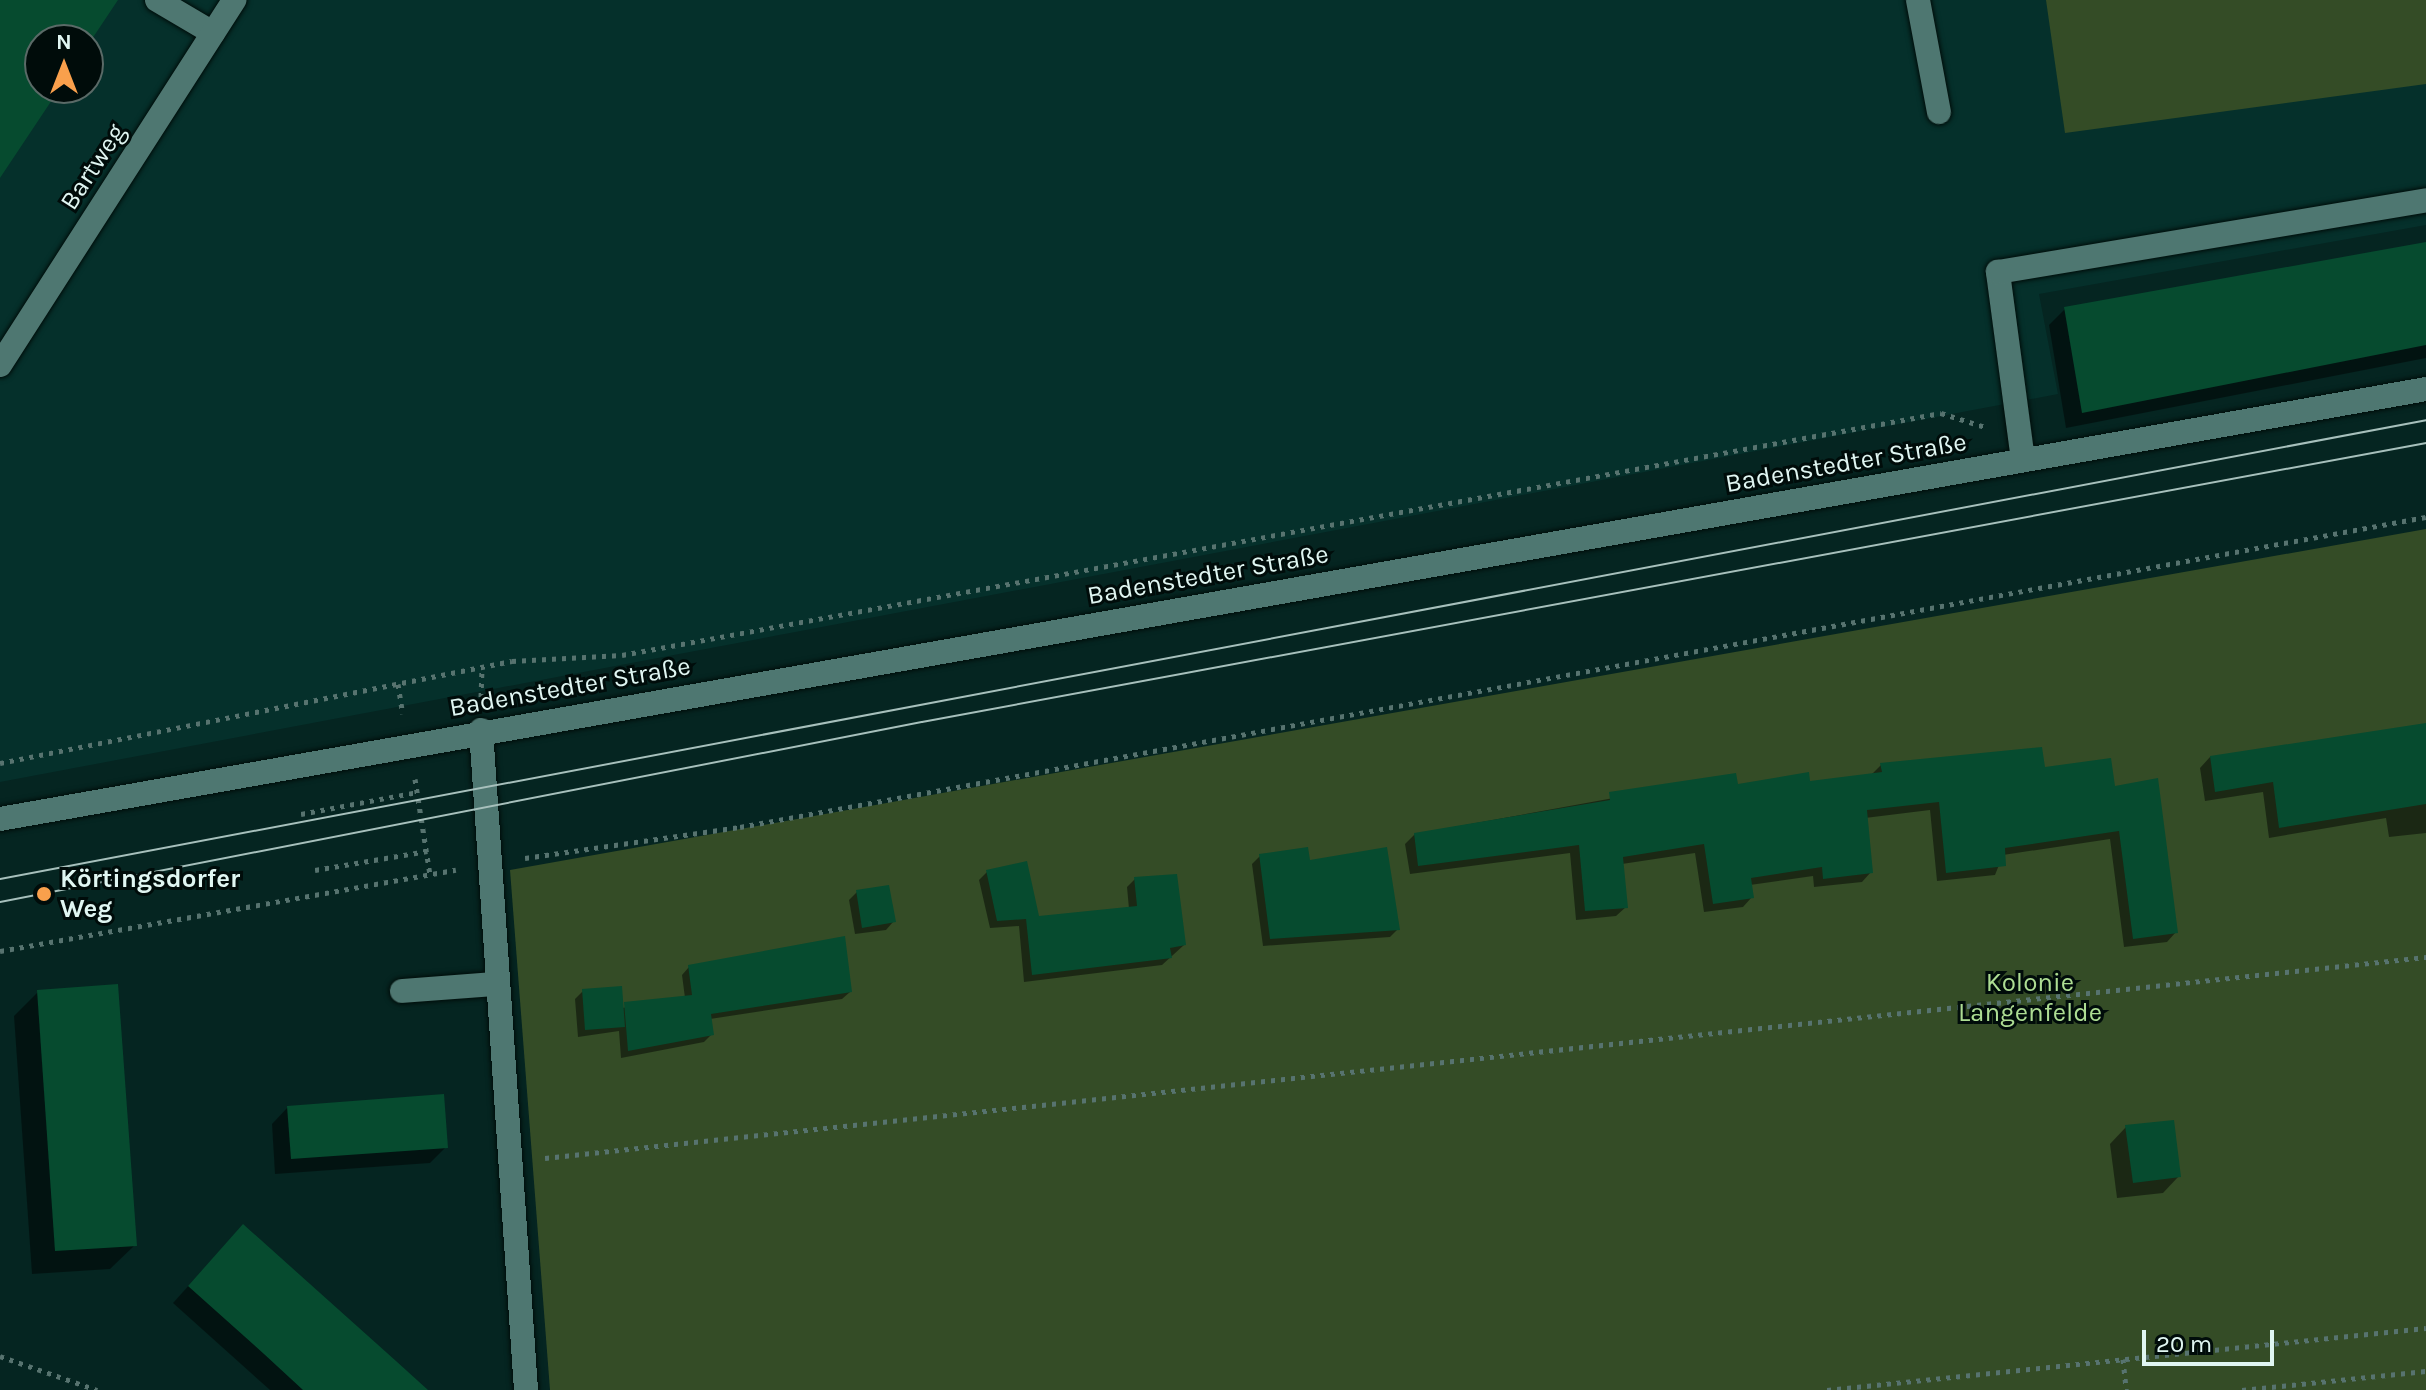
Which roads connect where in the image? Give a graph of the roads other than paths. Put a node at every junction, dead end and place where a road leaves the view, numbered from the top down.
1 (157, 0) edge
2 (234, 0) edge
3 (1918, 0) edge
4 (213, 33) junction
5 (1939, 112) dead end
6 (2426, 200) edge
7 (0, 365) edge
8 (2426, 389) edge
9 (2023, 460) junction
10 (481, 730) junction
11 (0, 819) edge
12 (496, 984) junction
13 (402, 991) dead end
14 (526, 1390) edge

1 - 4 street
2 - 4 street, Bartweg
3 - 5 street
4 - 7 street, Bartweg
6 - 9 street
8 - 9 street, Badenstedter Straße
9 - 10 street, Badenstedter Straße
10 - 11 street, Badenstedter Straße
10 - 12 street
12 - 13 street
12 - 14 street

